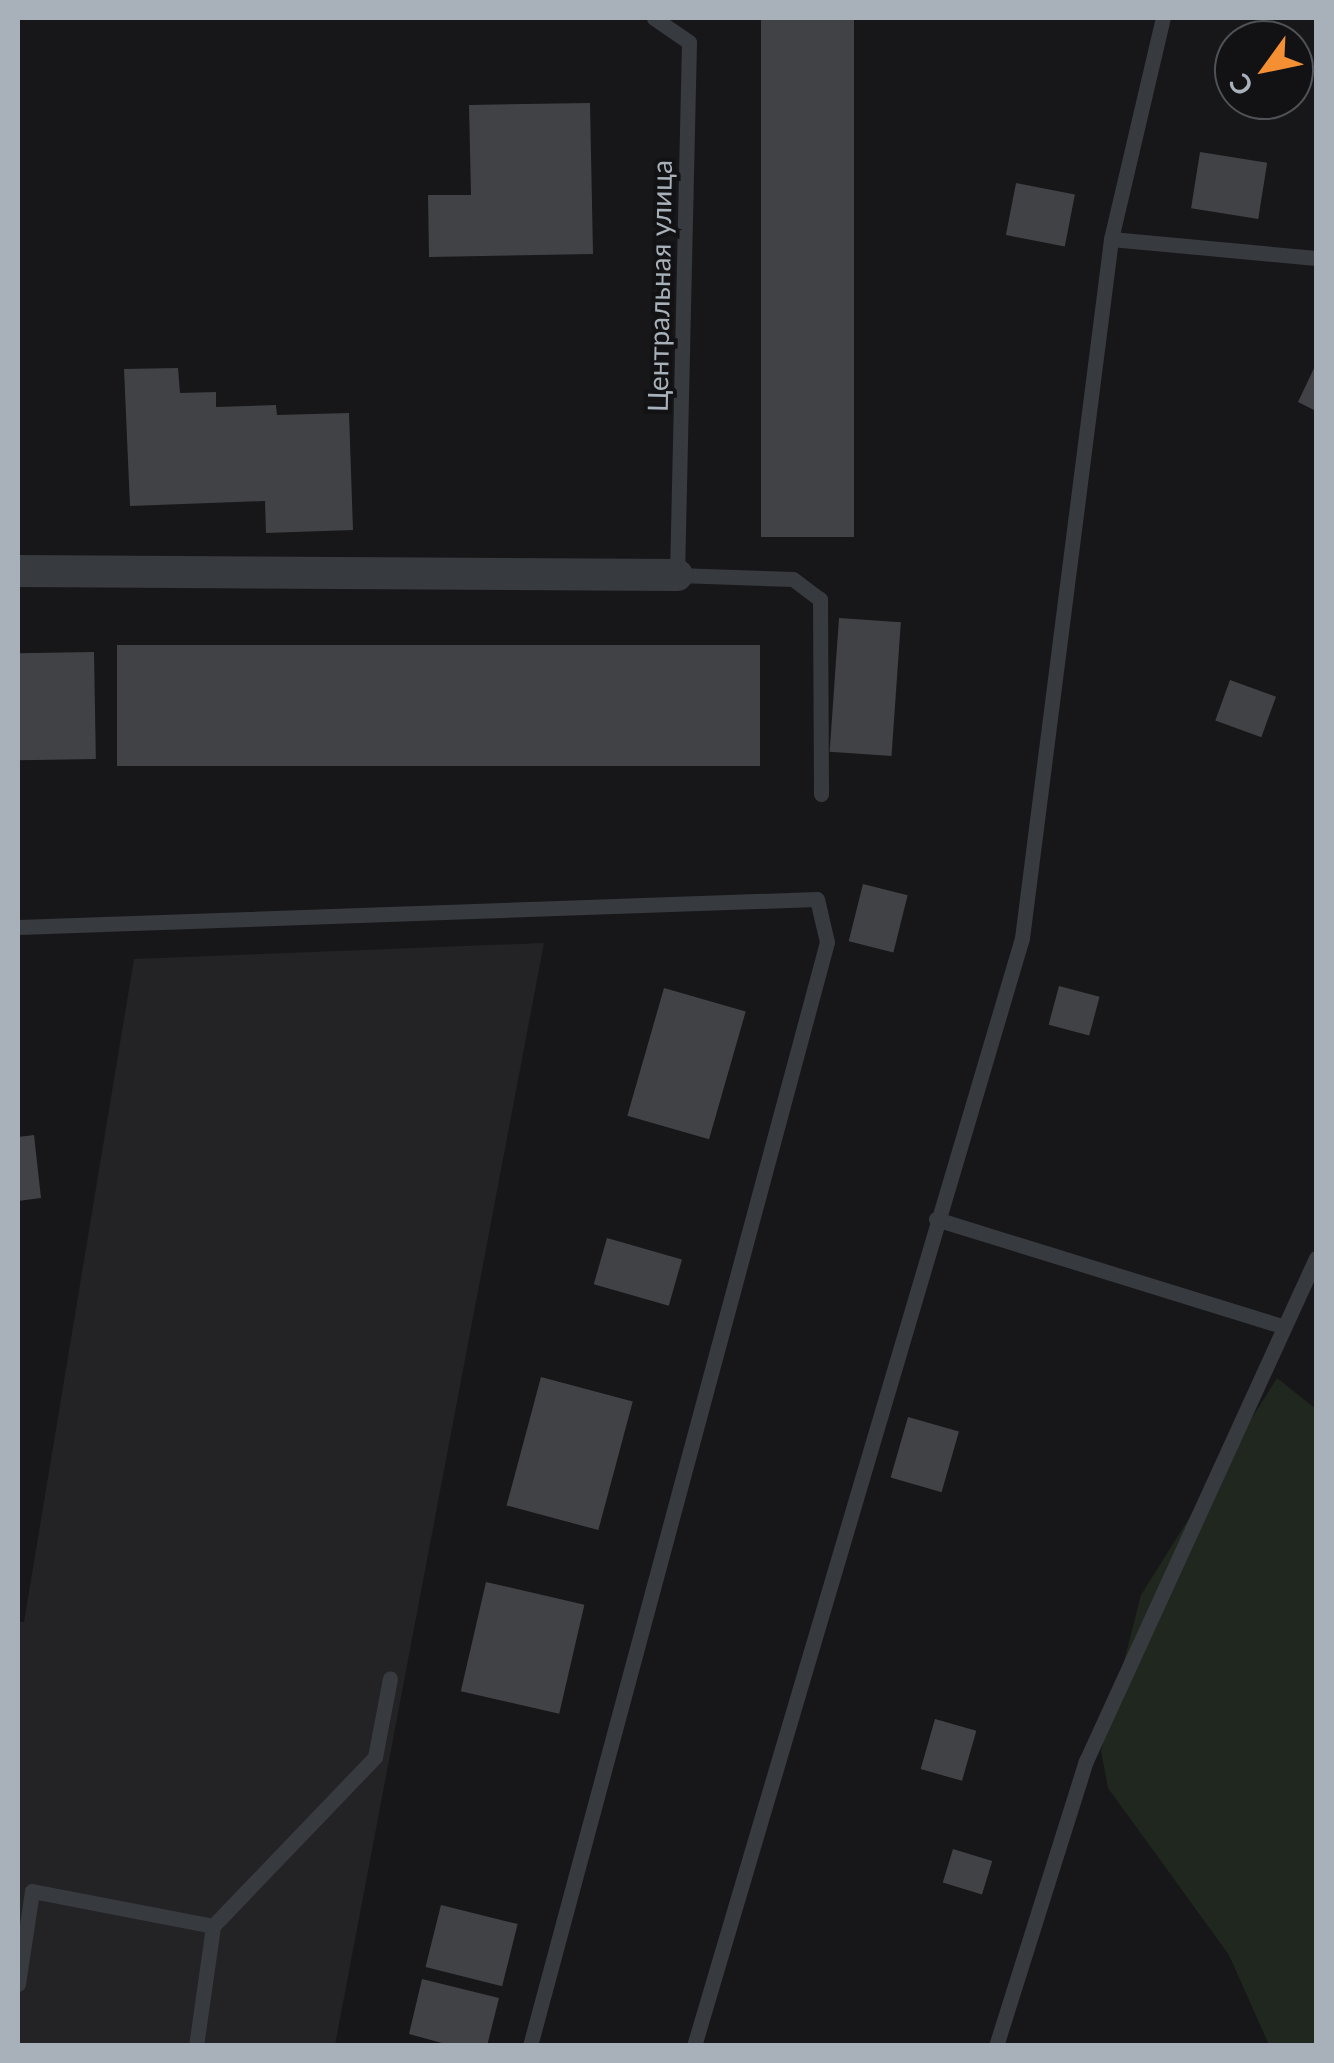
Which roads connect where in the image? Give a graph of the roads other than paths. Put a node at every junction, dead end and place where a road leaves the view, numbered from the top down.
1 (654, 18) edge
2 (1163, 18) edge
3 (1110, 239) junction
4 (1316, 258) edge
5 (18, 571) edge
6 (677, 575) junction
7 (821, 794) dead end
8 (18, 927) edge
9 (936, 1219) junction
10 (1316, 1258) edge
11 (1284, 1327) junction
12 (390, 1678) dead end
13 (214, 1926) junction
14 (18, 1984) edge
15 (196, 2046) edge
16 (530, 2046) edge
17 (694, 2046) edge
18 (996, 2046) edge

1 - 6 lane, Центральная улица
2 - 3 lane
3 - 4 lane
3 - 9 lane
5 - 6 street
6 - 7 lane
8 - 16 lane
9 - 11 lane
9 - 17 lane
10 - 11 lane
11 - 18 lane
12 - 13 lane
13 - 14 lane
13 - 15 lane

